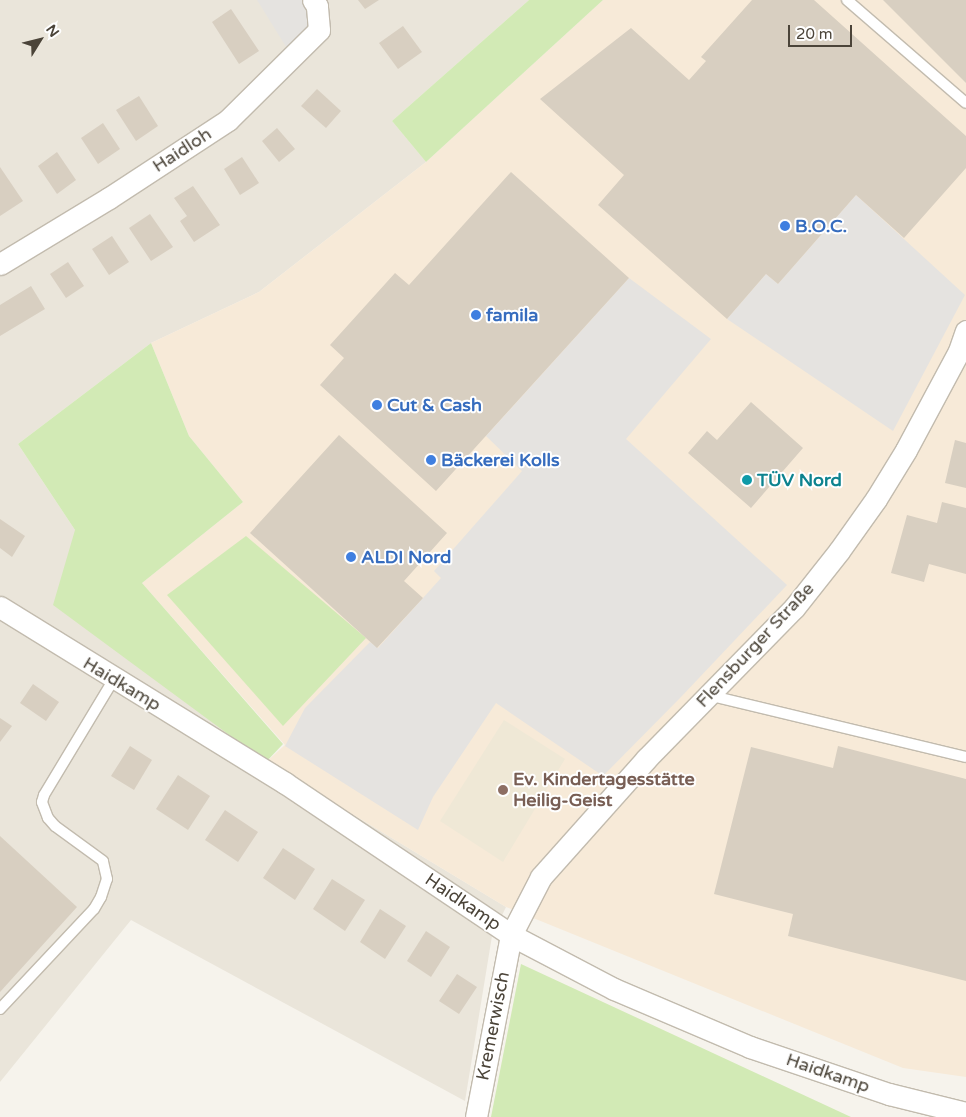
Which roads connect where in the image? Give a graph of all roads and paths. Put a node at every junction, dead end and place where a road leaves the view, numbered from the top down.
1 (313, 0) edge
2 (847, 0) edge
3 (966, 103) edge
4 (0, 264) edge
5 (964, 342) edge
6 (0, 607) edge
7 (114, 679) junction
8 (708, 696) junction
9 (966, 758) edge
10 (511, 935) junction
11 (0, 1009) edge
12 (966, 1113) edge
13 (476, 1117) edge

1 - 4 street, Haidloh
2 - 3 lane
5 - 8 street, Flensburger Straße
6 - 7 street, Haidkamp
7 - 10 street, Haidkamp
7 - 11 lane
8 - 9 lane
8 - 10 street, Flensburger Straße
10 - 12 street, Haidkamp
10 - 13 street, Kremerwisch

